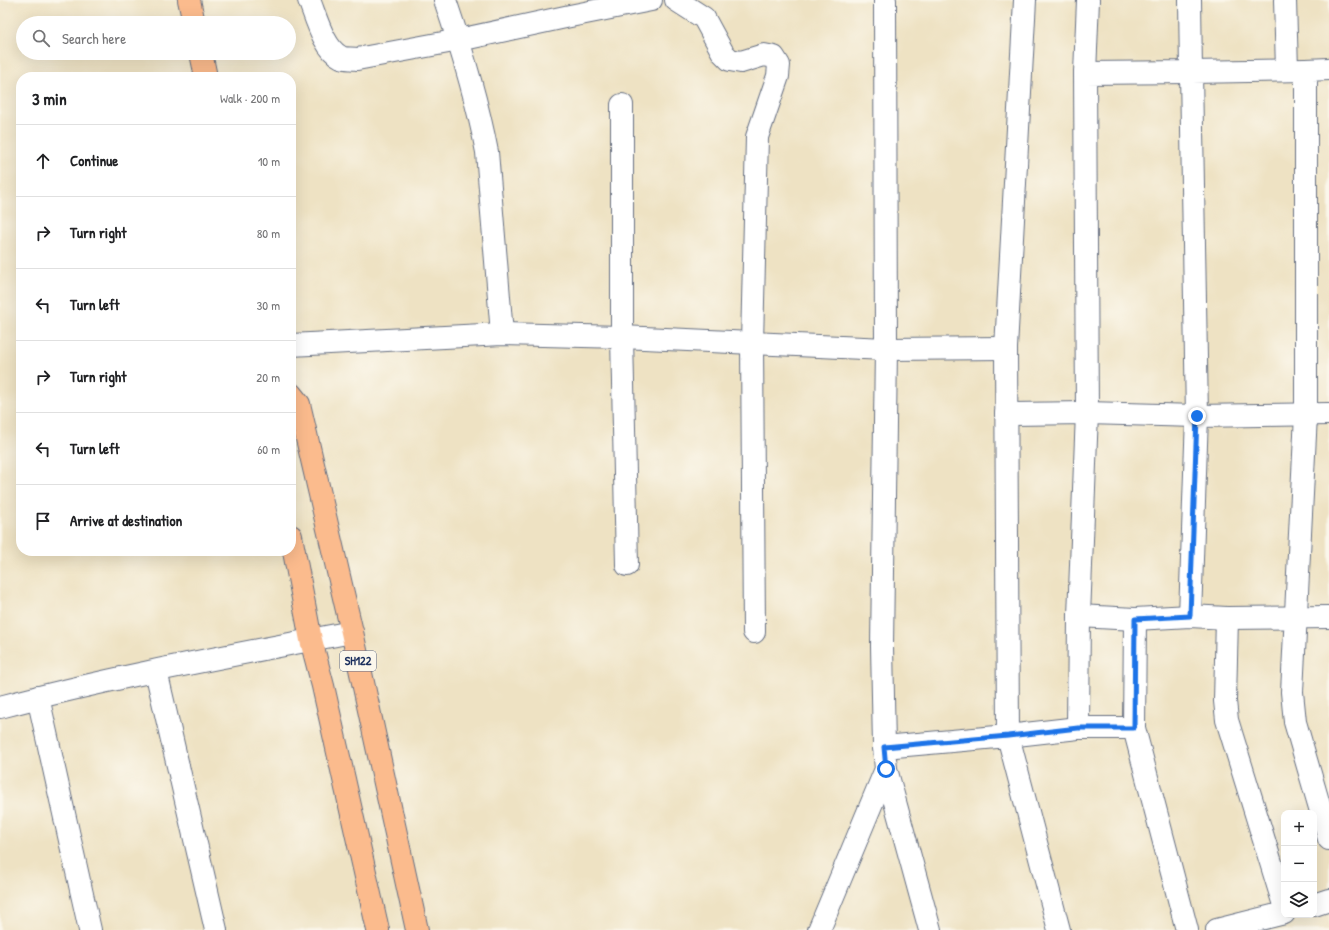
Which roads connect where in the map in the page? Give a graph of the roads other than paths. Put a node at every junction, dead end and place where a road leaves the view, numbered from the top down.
1 (188, 0) edge
2 (310, 0) edge
3 (445, 0) edge
4 (651, 0) edge
5 (676, 0) edge
6 (885, 0) edge
7 (1025, 0) edge
8 (1088, 0) edge
9 (1190, 0) edge
10 (1286, 0) edge
11 (568, 8) edge
12 (192, 16) edge
13 (459, 40) junction
14 (1329, 69) edge
15 (1296, 70) junction
16 (1191, 72) junction
17 (1085, 73) junction
18 (622, 105) dead end
19 (502, 334) junction
20 (622, 337) junction
21 (752, 343) junction
22 (296, 345) edge
23 (1006, 348) junction
24 (886, 349) junction
25 (296, 400) edge
26 (1006, 414) junction
27 (1087, 414) junction
28 (1329, 414) edge
29 (1306, 415) junction
30 (1197, 416) junction
31 (295, 556) edge
32 (627, 565) dead end
33 (1079, 616) junction
34 (1190, 616) junction
35 (1295, 617) junction
36 (1329, 617) edge
37 (1227, 618) junction
38 (1135, 619) junction
39 (352, 632) junction
40 (754, 632) dead end
41 (311, 640) junction
42 (156, 671) junction
43 (38, 697) junction
44 (0, 707) edge
45 (1078, 728) junction
46 (1134, 728) junction
47 (1008, 736) junction
48 (884, 747) junction
49 (886, 769) junction
50 (1329, 839) edge
51 (1281, 895) edge
52 (1329, 900) edge
53 (1317, 904) edge
54 (1281, 914) edge
55 (1288, 918) edge
56 (90, 930) edge
57 (216, 930) edge
58 (378, 930) edge
59 (417, 930) edge
60 (819, 930) edge
61 (930, 930) edge
62 (1059, 930) edge
63 (1187, 930) edge
64 (1217, 930) edge
65 (1291, 930) edge

1 - 12 main road
2 - 13 street
3 - 13 street
4 - 11 street
5 - 21 street
6 - 24 street
7 - 23 street
8 - 17 street
9 - 16 street
10 - 15 street
11 - 13 street
13 - 19 street
14 - 15 street
15 - 16 street
15 - 29 street
16 - 17 street
16 - 30 street
17 - 27 street
18 - 20 street
19 - 20 street
19 - 22 street
20 - 21 street
20 - 32 street
21 - 24 street
21 - 40 street
23 - 24 street
23 - 26 street
24 - 48 street
25 - 39 main road, SH122
26 - 27 street
26 - 47 street
27 - 30 street
27 - 33 street
28 - 29 street
29 - 30 street
29 - 35 street
30 - 34 street
31 - 41 main road
33 - 38 street
33 - 45 street
34 - 37 street
34 - 38 street
35 - 36 street
35 - 37 street
35 - 50 street
37 - 51 street
38 - 46 street
39 - 41 street
39 - 59 main road, SH122
41 - 42 street
41 - 58 main road
42 - 43 street
42 - 57 street
43 - 44 street
43 - 56 street
45 - 46 street
45 - 47 street
46 - 63 street
47 - 48 street
47 - 62 street
48 - 49 street
49 - 60 street
49 - 61 street
52 - 53 street
54 - 64 street
55 - 65 street

